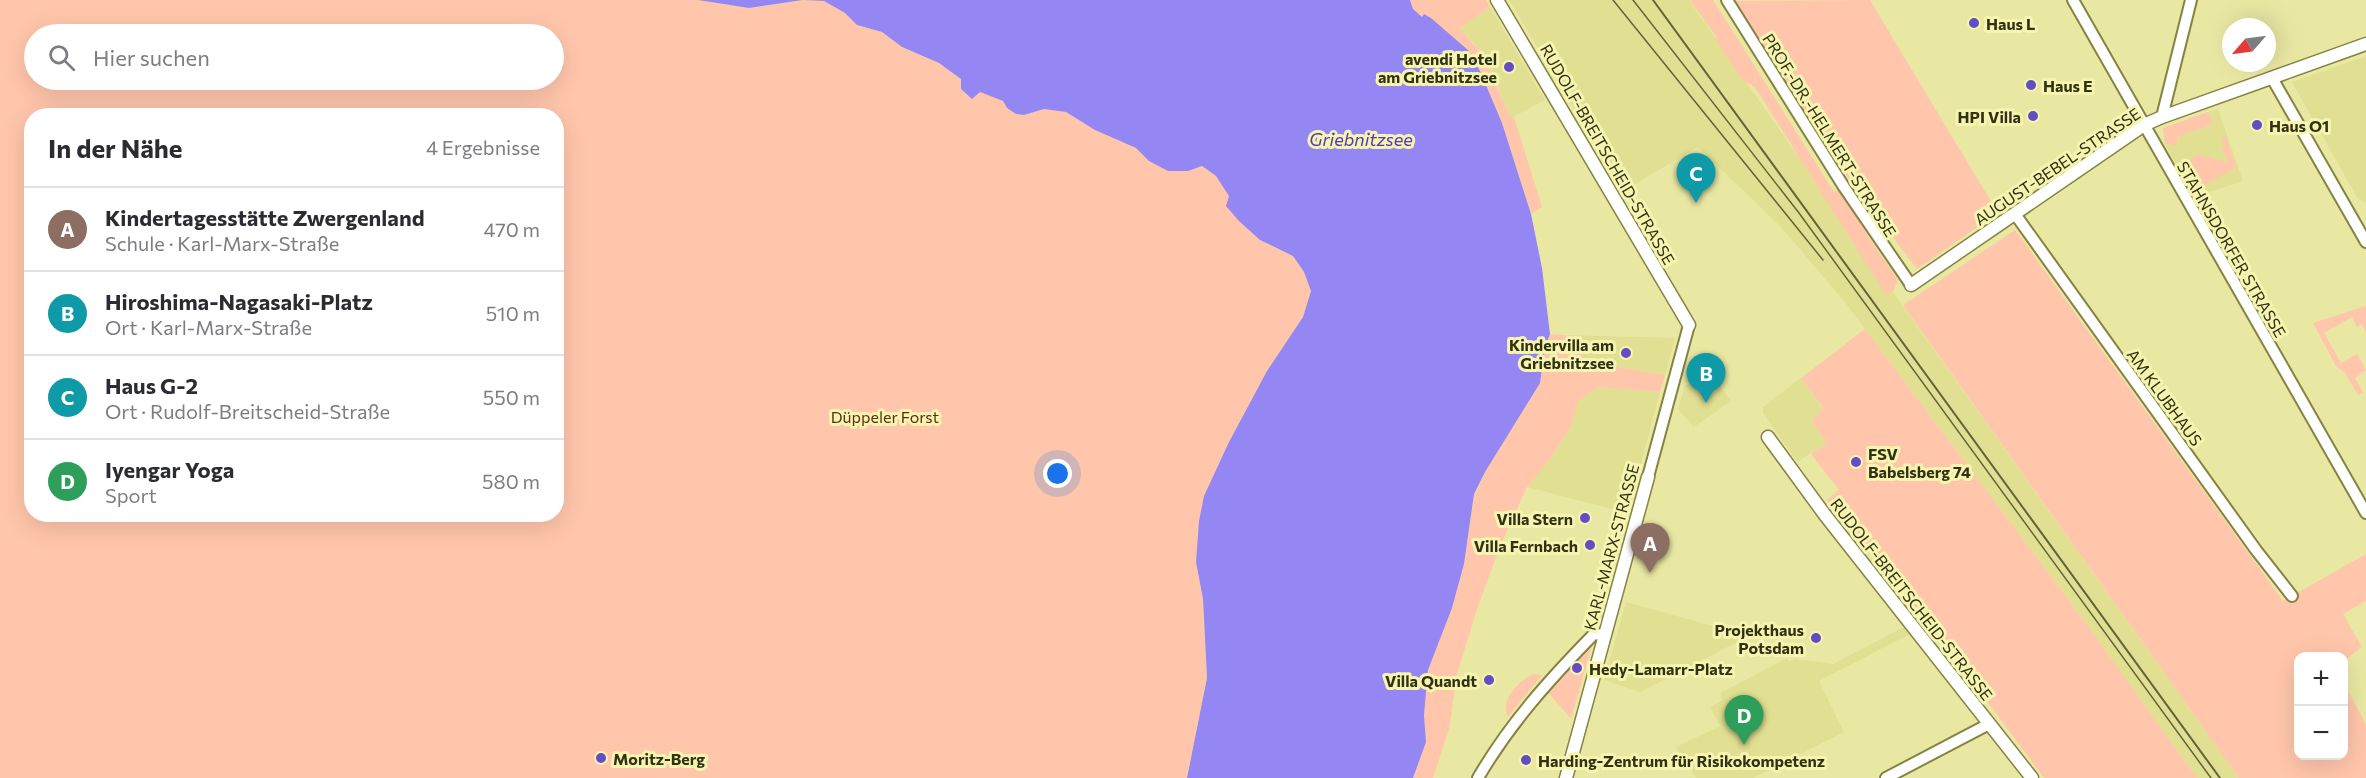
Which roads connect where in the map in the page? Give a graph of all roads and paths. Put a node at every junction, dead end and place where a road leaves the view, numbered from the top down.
1 (1497, 0) edge
2 (1727, 0) edge
3 (2073, 0) edge
4 (2191, 0) edge
5 (2366, 44) edge
6 (2272, 78) junction
7 (2162, 117) junction
8 (2144, 126) junction
9 (2015, 213) junction
10 (2366, 242) edge
11 (1911, 285) joint
12 (1689, 326) joint
13 (1768, 437) dead end
14 (1648, 477) joint
15 (2366, 513) edge
16 (2292, 596) dead end
17 (1604, 635) junction
18 (1989, 724) junction
19 (1478, 778) edge
20 (1566, 778) edge
21 (1886, 778) edge
22 (2032, 778) edge

1 - 12 street, RUDOLF-BREITSCHEID-STRASSE
2 - 11 street, PROF.-DR.-HELMERT-STRASSE
3 - 8 street, STAHNSDORFER STRASSE
4 - 7 street
5 - 6 street, AUGUST-BEBEL-STRASSE
6 - 7 street, AUGUST-BEBEL-STRASSE
6 - 10 street
7 - 8 street, AUGUST-BEBEL-STRASSE
8 - 9 street, AUGUST-BEBEL-STRASSE
8 - 15 street, STAHNSDORFER STRASSE
9 - 11 street, AUGUST-BEBEL-STRASSE
9 - 16 street, AM KLUBHAUS
12 - 14 street, KARL-MARX-STRASSE
13 - 18 street, RUDOLF-BREITSCHEID-STRASSE
14 - 17 street, KARL-MARX-STRASSE
17 - 19 street
17 - 20 street, KARL-MARX-STRASSE
18 - 21 street
18 - 22 street, RUDOLF-BREITSCHEID-STRASSE

